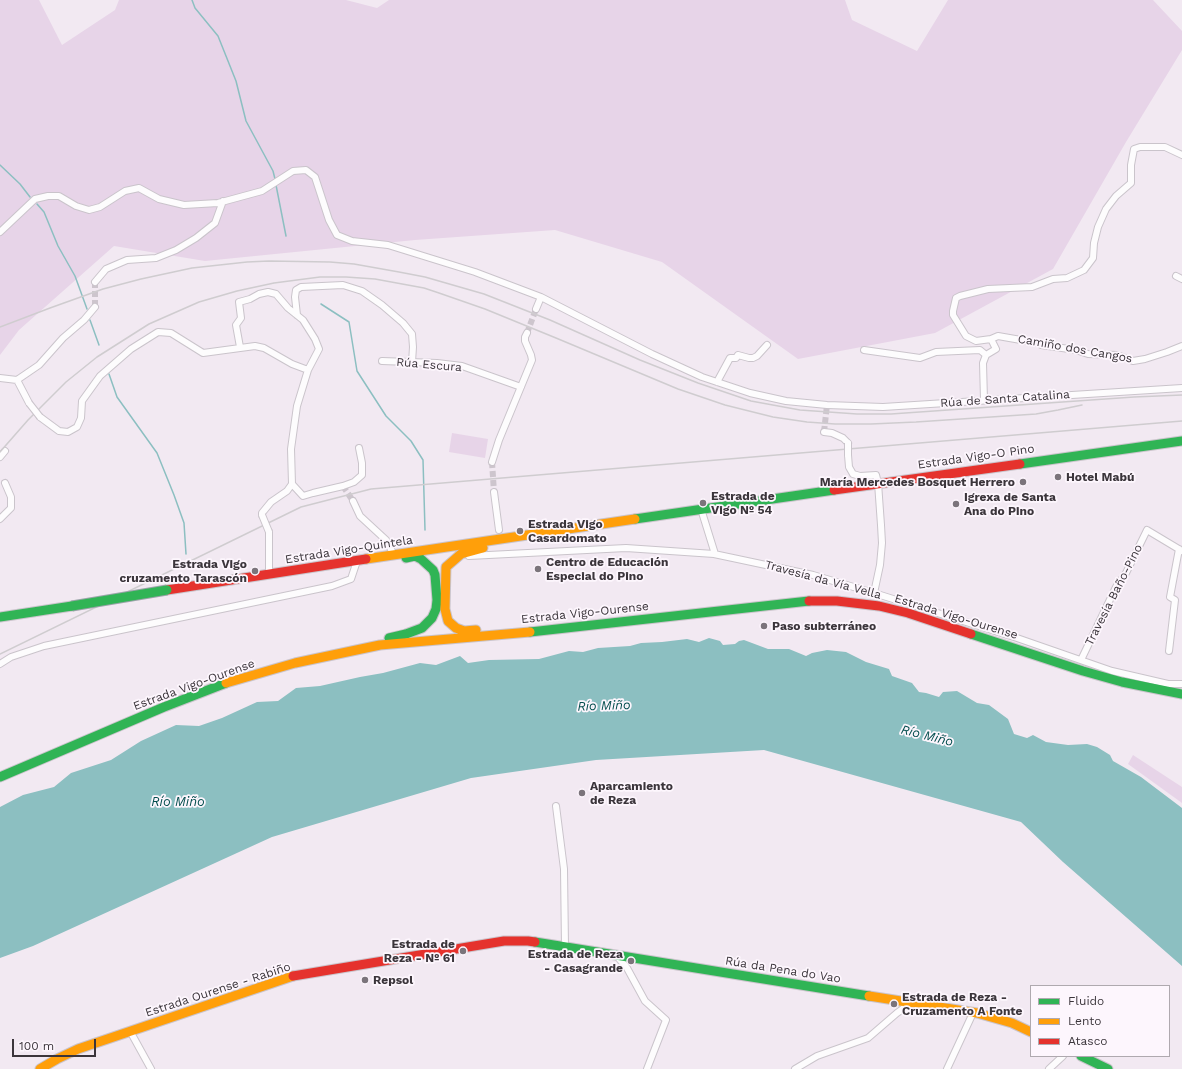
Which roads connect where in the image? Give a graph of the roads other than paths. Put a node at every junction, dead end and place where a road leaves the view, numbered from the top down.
1 (1182, 154) edge
2 (223, 201) junction
3 (0, 232) edge
4 (94, 282) dead end
5 (541, 297) junction
6 (95, 307) tunnel mouth
7 (536, 309) tunnel mouth
8 (297, 315) junction
9 (527, 333) tunnel mouth
10 (991, 339) junction
11 (768, 345) dead end
12 (1182, 346) edge
13 (240, 347) junction
14 (864, 350) dead end
15 (986, 355) junction
16 (382, 361) dead end
17 (412, 362) junction
18 (308, 370) junction
19 (0, 378) edge
20 (17, 380) junction
21 (717, 382) junction
22 (521, 387) junction
23 (1182, 388) edge
24 (984, 400) junction
25 (824, 432) dead end
26 (1182, 441) edge
27 (359, 448) dead end
28 (5, 451) dead end
29 (0, 457) edge
30 (492, 462) tunnel mouth
31 (5, 483) dead end
32 (878, 483) junction
33 (292, 484) junction
34 (494, 492) tunnel mouth
35 (353, 501) tunnel mouth
36 (701, 509) junction
37 (0, 519) edge
38 (562, 529) junction
39 (499, 530) junction
40 (520, 536) junction
41 (488, 540) junction
42 (1180, 550) edge
43 (716, 554) junction
44 (394, 555) junction
45 (457, 557) junction
46 (357, 560) junction
47 (269, 574) junction
48 (874, 593) junction
49 (3, 617) edge
50 (628, 621) junction
51 (1169, 651) dead end
52 (1082, 660) junction
53 (295, 663) junction
54 (0, 664) edge
55 (1182, 684) edge
56 (1182, 694) edge
57 (0, 776) edge
58 (556, 806) dead end
59 (528, 941) joint
60 (565, 947) junction
61 (616, 955) junction
62 (911, 1003) junction
63 (973, 1013) junction
64 (130, 1032) junction
65 (1030, 1032) edge
66 (1062, 1057) edge
67 (1083, 1057) edge
68 (40, 1069) edge
69 (151, 1069) edge
70 (647, 1069) edge
71 (795, 1069) edge
72 (947, 1069) edge
73 (1049, 1069) edge
74 (1108, 1069) edge

1 - 10 street, Camiño dos Cangos
2 - 3 street, Rúa de Santa Catalina
2 - 4 street
2 - 5 street, Rúa de Santa Catalina
5 - 7 street
5 - 21 street, Rúa de Santa Catalina
6 - 20 street
8 - 13 street
8 - 17 street
8 - 18 street
9 - 22 street
10 - 12 street, Camiño dos Cangos
10 - 15 street
11 - 21 street
13 - 18 street
13 - 20 street, bridge
14 - 15 street
15 - 24 street
16 - 17 street, Rúa Escura
17 - 22 street, Rúa Escura
18 - 33 street
19 - 20 street
21 - 24 street, Rúa de Santa Catalina
22 - 30 street
23 - 24 street, Rúa de Santa Catalina
25 - 32 street, bridge
26 - 32 main road, Estrada Vigo-O Pino
27 - 33 street
28 - 29 street
31 - 37 street
32 - 36 main road, Estrada Vigo-O Pino
32 - 48 street
33 - 47 street, bridge
34 - 39 street
35 - 44 street
36 - 38 main road, Estrada Vigo-Quintela
36 - 43 street
38 - 40 main road, Estrada Vigo-Quintela
38 - 45 main road
39 - 40 street
39 - 41 street
40 - 41 main road, Estrada Vigo-Quintela
41 - 44 main road, Estrada Vigo-Quintela
42 - 51 street
42 - 52 street, Travesía Baño-Pino
43 - 45 street, Travesía da Vía Vella
43 - 48 street, Travesía da Vía Vella
44 - 46 main road, Estrada Vigo-Quintela
45 - 50 main road
46 - 47 main road, Estrada Vigo-Quintela
46 - 53 main road
46 - 54 street
47 - 49 main road, Estrada Vigo-Quintela, bridge
48 - 52 street, Travesía da Vía Vella
50 - 53 main road, Estrada Vigo-Ourense
50 - 56 main road, Estrada Vigo-Ourense
52 - 55 street, Travesía da Vía Vella
53 - 57 main road, Estrada Vigo-Ourense
58 - 60 street
59 - 60 main road, Rúa da Pena do Vao
59 - 64 main road, Estrada Ourense - Rabiño
60 - 61 main road, Rúa da Pena do Vao
61 - 62 main road, Rúa da Pena do Vao
61 - 70 street
62 - 63 main road, Rúa da Pena do Vao
62 - 71 street
63 - 65 main road, Rúa da Pena do Vao
63 - 72 street
64 - 68 main road, Estrada Ourense - Rabiño
64 - 69 street
66 - 73 street
67 - 74 main road

